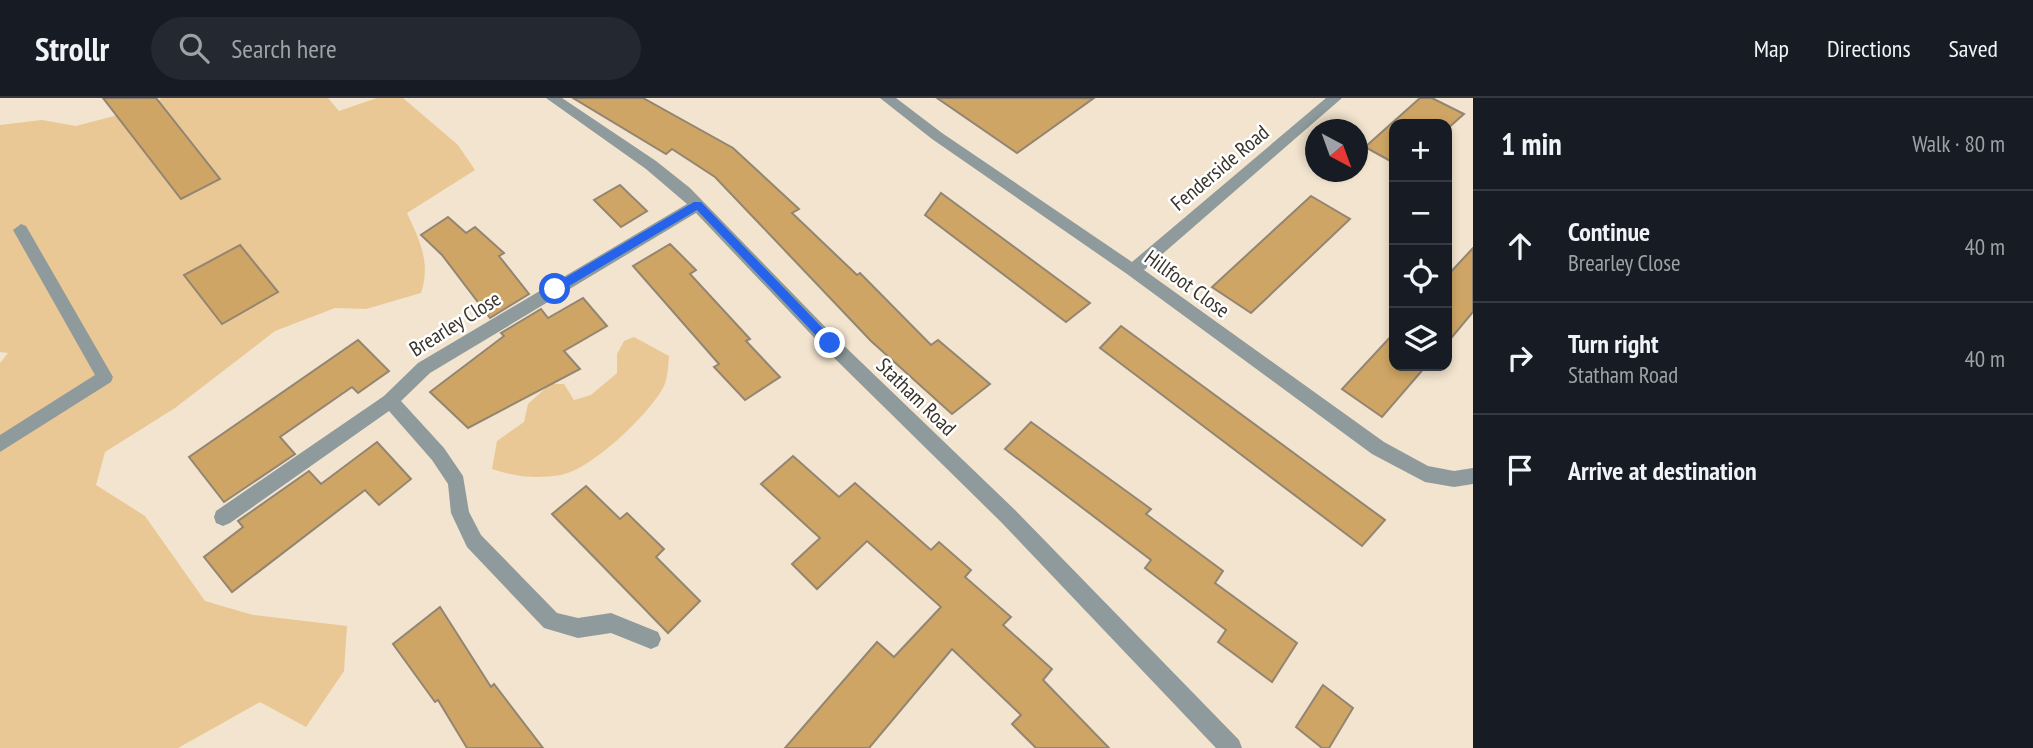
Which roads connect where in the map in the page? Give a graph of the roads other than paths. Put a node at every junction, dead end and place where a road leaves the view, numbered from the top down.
1 (553, 98) edge
2 (887, 98) edge
3 (1335, 98) edge
4 (698, 205) junction
5 (21, 230) dead end
6 (1133, 270) junction
7 (390, 401) junction
8 (0, 444) edge
9 (1473, 476) edge
10 (223, 517) dead end
11 (651, 639) dead end
12 (1231, 748) edge

1 - 4 street, Statham Road
2 - 6 street, Hillfoot Close
3 - 6 street, Fenderside Road
4 - 7 street, Brearley Close
4 - 12 street, Statham Road
5 - 8 street
6 - 9 street, Hillfoot Close
7 - 10 street, Brearley Close
7 - 11 street

